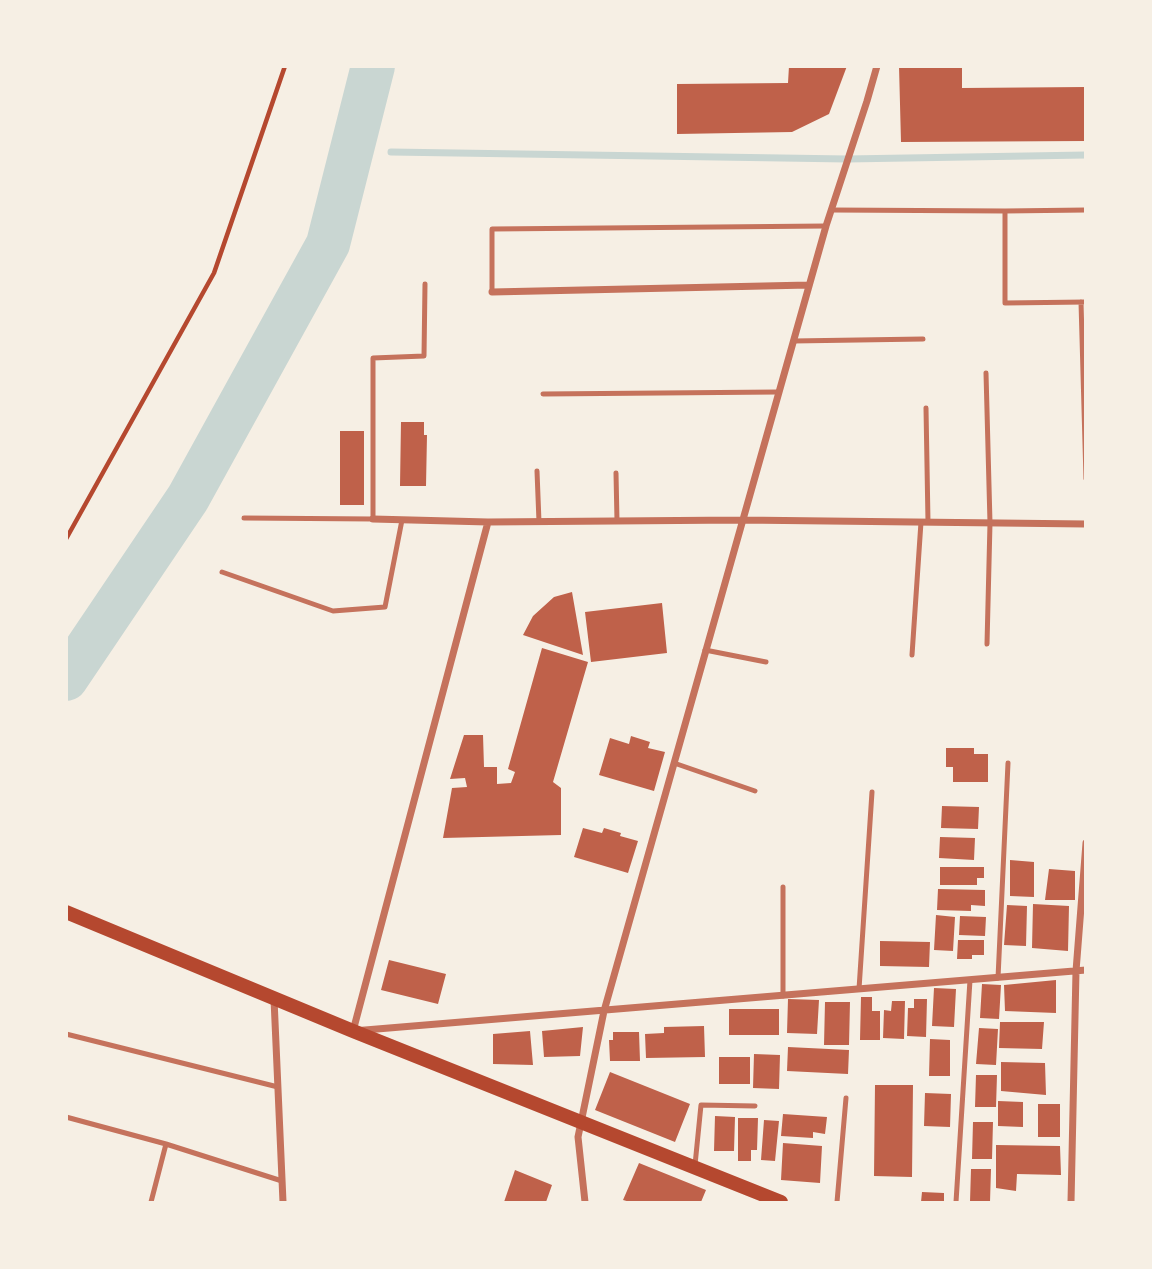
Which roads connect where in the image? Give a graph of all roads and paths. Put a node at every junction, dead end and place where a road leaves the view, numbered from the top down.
1 (285, 66) edge
2 (877, 66) edge
3 (832, 210) junction
4 (1086, 210) edge
5 (1005, 211) junction
6 (826, 226) junction
7 (425, 284) dead end
8 (809, 285) junction
9 (492, 292) joint
10 (1083, 302) edge
11 (923, 339) dead end
12 (793, 341) junction
13 (986, 373) dead end
14 (778, 392) junction
15 (542, 394) dead end
16 (926, 408) dead end
17 (537, 471) dead end
18 (616, 473) dead end
19 (1086, 480) edge
20 (244, 518) dead end
21 (373, 519) junction
22 (402, 520) junction
23 (741, 520) junction
24 (617, 521) junction
25 (488, 522) junction
26 (539, 522) junction
27 (924, 522) junction
28 (990, 523) junction
29 (1086, 524) edge
30 (66, 539) edge
31 (222, 572) dead end
32 (987, 644) dead end
33 (705, 650) junction
34 (912, 655) dead end
35 (766, 662) dead end
36 (674, 763) junction
37 (1008, 763) dead end
38 (755, 791) dead end
39 (872, 792) dead end
40 (1086, 843) edge
41 (783, 887) dead end
42 (66, 912) edge
43 (1086, 970) edge
44 (1076, 971) junction
45 (998, 978) junction
46 (970, 981) junction
47 (859, 989) junction
48 (783, 996) junction
49 (274, 999) junction
50 (604, 1011) junction
51 (353, 1031) junction
52 (66, 1034) edge
53 (278, 1087) junction
54 (846, 1098) dead end
55 (755, 1106) dead end
56 (66, 1117) edge
57 (581, 1123) junction
58 (166, 1144) junction
59 (695, 1169) junction
60 (282, 1181) junction
61 (151, 1202) edge
62 (283, 1202) edge
63 (585, 1202) edge
64 (781, 1202) edge
65 (837, 1202) edge
66 (956, 1202) edge
67 (1071, 1202) edge

1 - 30 path
2 - 3 street
3 - 5 lane
3 - 6 street
4 - 5 lane
5 - 10 lane
6 - 8 street
6 - 9 lane
7 - 21 lane
8 - 9 street
8 - 12 street
10 - 19 lane
11 - 12 lane
12 - 14 street
13 - 28 lane
14 - 15 lane
14 - 23 street
16 - 27 lane
17 - 26 lane
18 - 24 lane
20 - 21 lane
21 - 22 street
22 - 25 street
22 - 31 lane
23 - 24 street
23 - 27 street
23 - 33 street
24 - 26 street
25 - 26 street
25 - 51 street
27 - 28 street
27 - 34 lane
28 - 29 street
28 - 32 lane
33 - 35 lane
33 - 36 street
36 - 38 lane
36 - 50 street
37 - 45 lane
39 - 47 lane
40 - 44 street
41 - 48 lane
42 - 49 main road
43 - 44 street
44 - 45 street
44 - 67 street
45 - 46 street
46 - 47 street
46 - 66 lane
47 - 48 street
48 - 50 street
49 - 51 main road
49 - 53 street
50 - 51 street
50 - 57 street
51 - 57 main road
52 - 53 lane
53 - 60 street
54 - 65 lane
55 - 59 lane
56 - 58 lane
57 - 59 main road
57 - 63 street
58 - 60 lane
58 - 61 lane
59 - 64 main road
60 - 62 street

